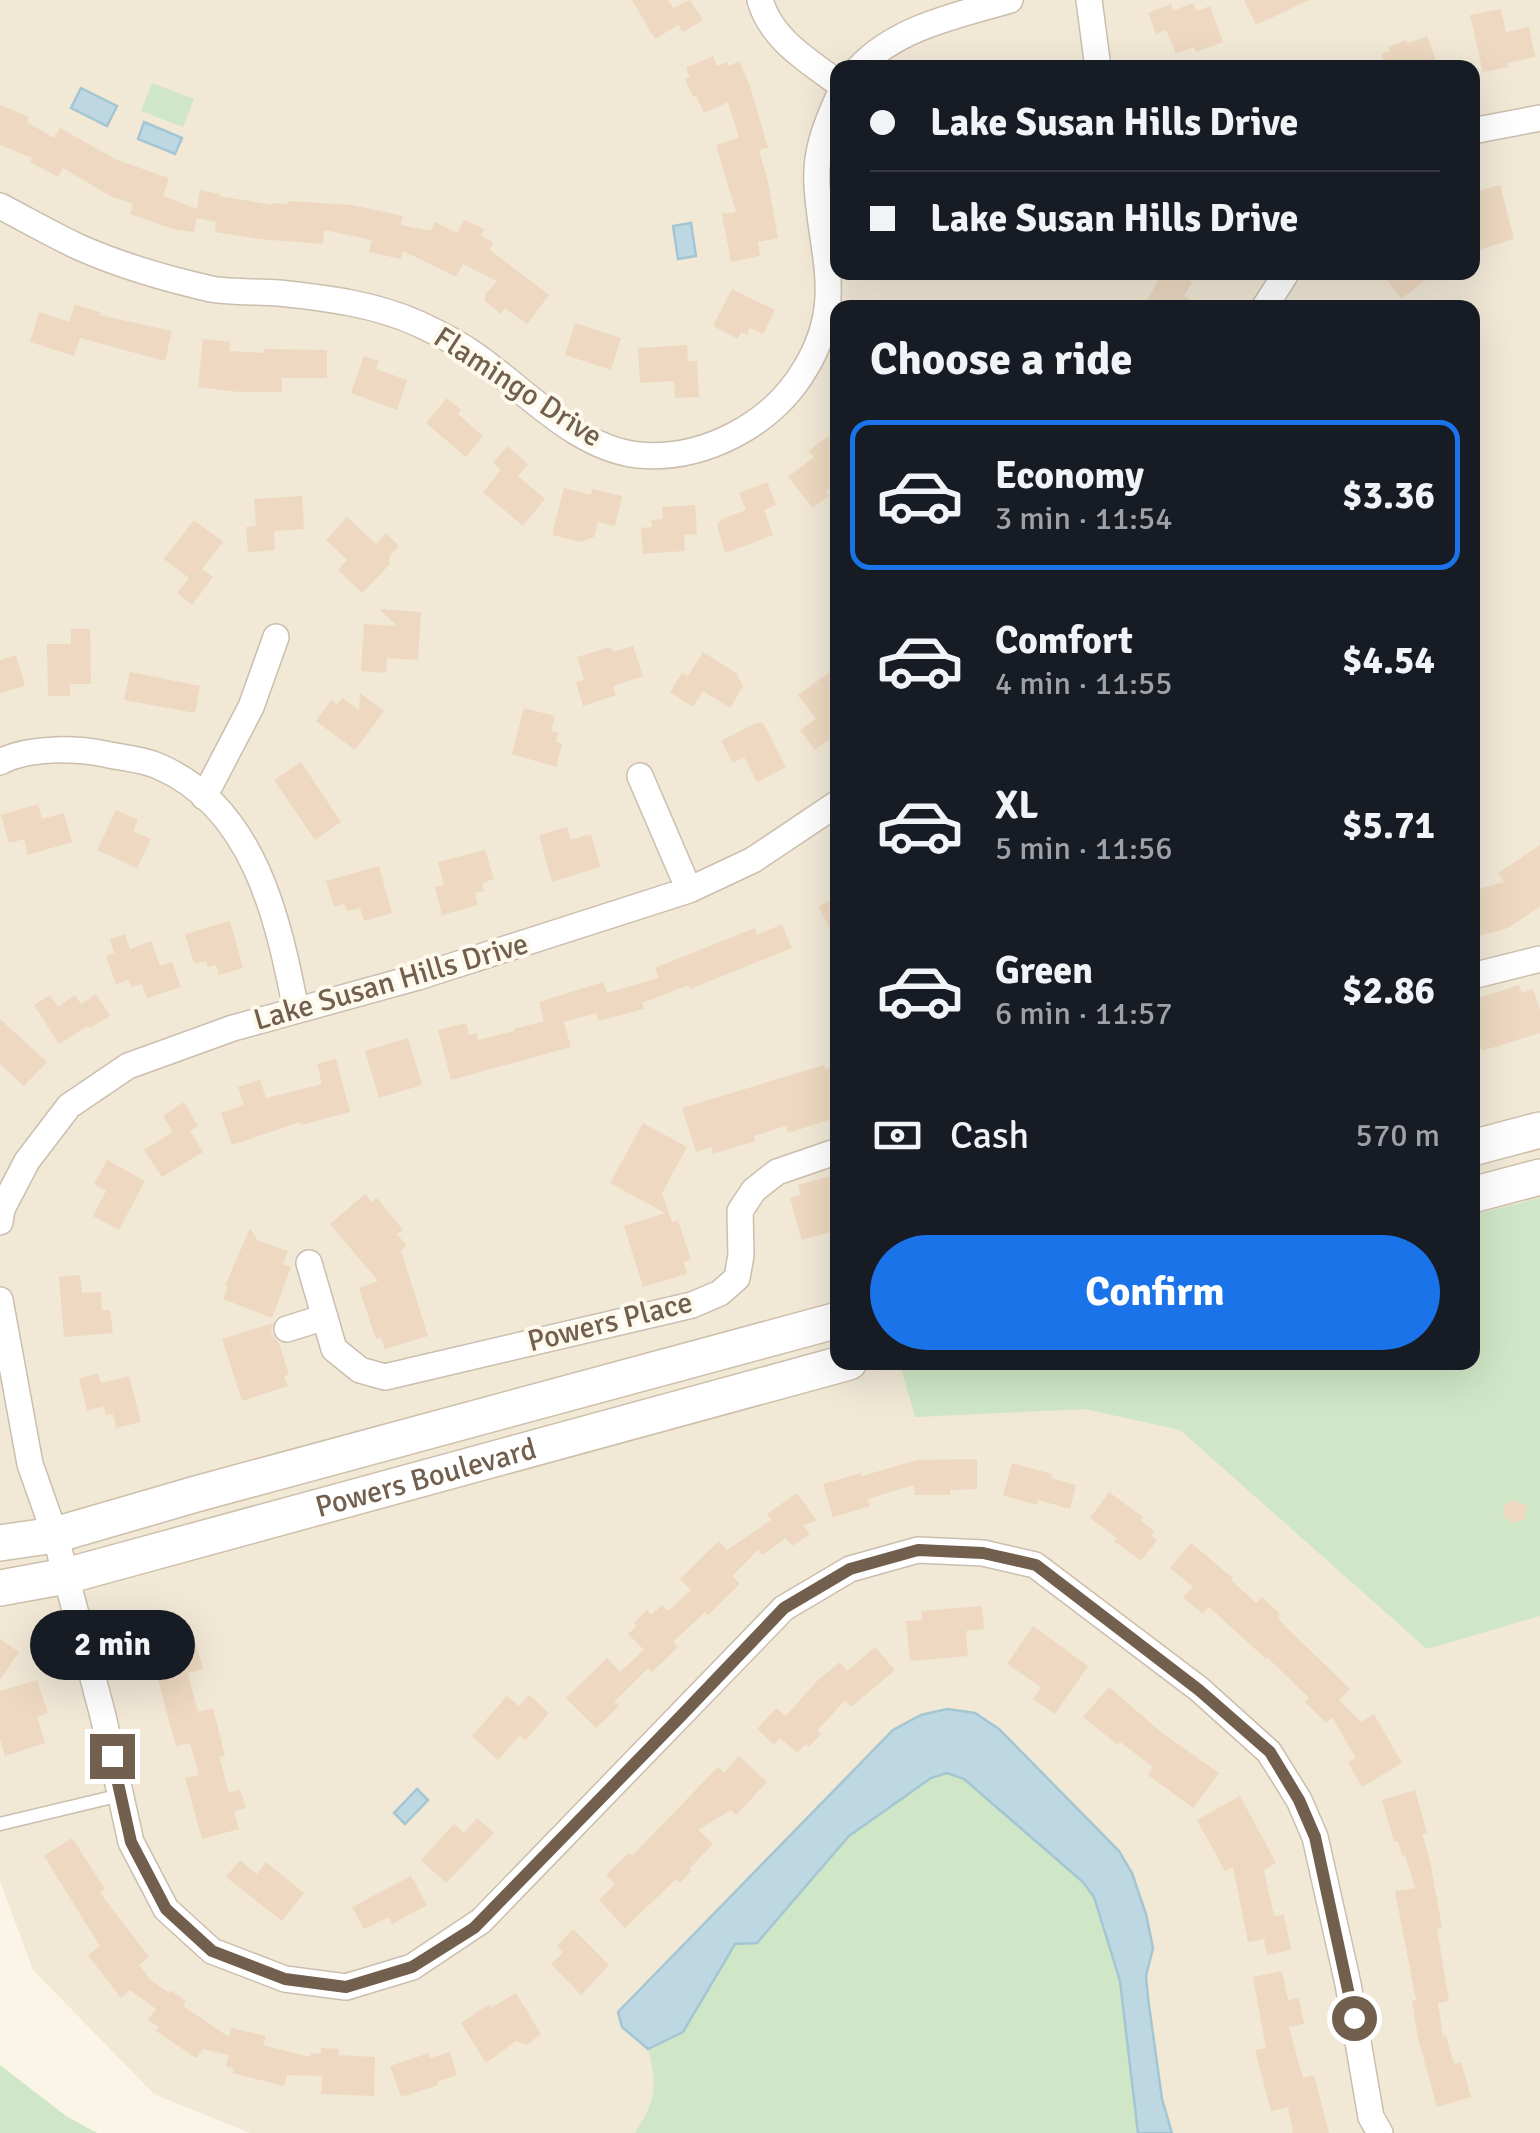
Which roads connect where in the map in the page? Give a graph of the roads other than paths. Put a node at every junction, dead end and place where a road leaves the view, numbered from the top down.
1 (760, 0) edge
2 (1010, 0) edge
3 (1089, 0) edge
4 (869, 60) edge
5 (1097, 60) edge
6 (830, 77) edge
7 (830, 116) edge
8 (1540, 118) edge
9 (1480, 130) edge
10 (0, 206) edge
11 (276, 637) dead end
12 (0, 762) edge
13 (640, 776) dead end
14 (204, 796) junction
15 (830, 808) edge
16 (688, 890) junction
17 (1540, 959) edge
18 (1480, 974) edge
19 (296, 1010) junction
20 (1540, 1130) edge
21 (1480, 1146) edge
22 (830, 1154) edge
23 (1540, 1177) edge
24 (1480, 1193) edge
25 (0, 1222) edge
26 (309, 1263) dead end
27 (0, 1300) edge
28 (325, 1317) junction
29 (830, 1322) edge
30 (287, 1329) dead end
31 (830, 1367) edge
32 (54, 1535) junction
33 (0, 1543) edge
34 (66, 1576) junction
35 (0, 1588) edge
36 (121, 1795) junction
37 (0, 1824) edge
38 (1380, 2133) edge

1 - 6 street
2 - 4 street
3 - 5 street
7 - 10 street, Flamingo Drive
8 - 9 street
11 - 14 street
12 - 14 street
13 - 16 street
14 - 19 street
15 - 16 street, Lake Susan Hills Drive
16 - 19 street, Lake Susan Hills Drive
17 - 18 street
19 - 25 street, Lake Susan Hills Drive
20 - 21 main road
22 - 28 street, Powers Place
23 - 24 main road
26 - 28 street, Powers Place
27 - 32 street
28 - 30 street
29 - 32 main road, Powers Boulevard
31 - 34 main road, Powers Boulevard
32 - 33 main road, Powers Boulevard
32 - 34 street
34 - 35 main road, Powers Boulevard
34 - 36 street
36 - 37 lane
36 - 38 street

